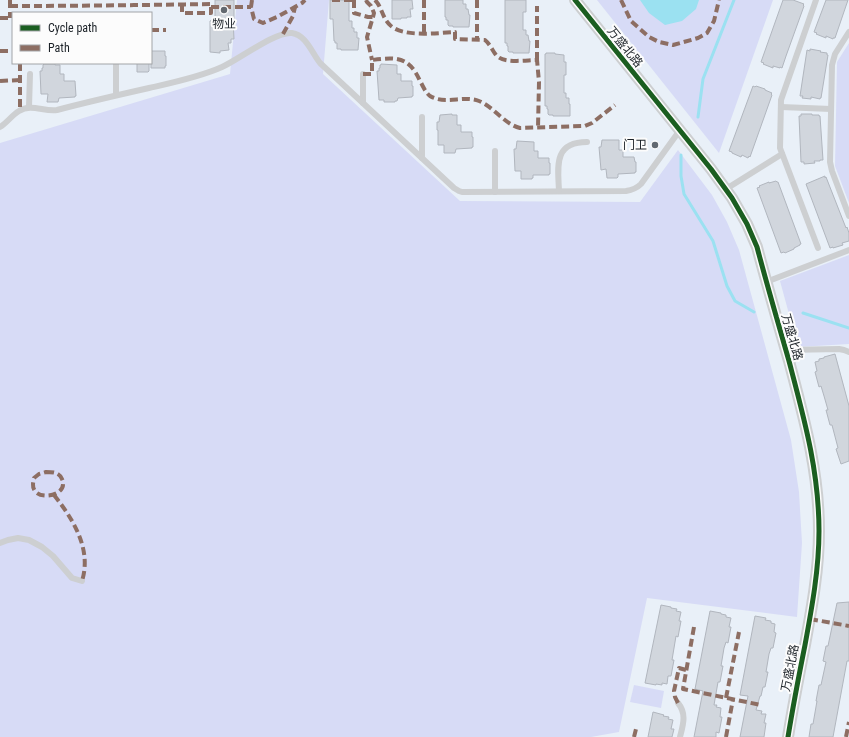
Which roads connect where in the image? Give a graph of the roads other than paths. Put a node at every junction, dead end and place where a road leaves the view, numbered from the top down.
1 (575, 0) edge
2 (816, 0) edge
3 (849, 32) edge
4 (116, 64) edge
5 (30, 74) dead end
6 (363, 74) dead end
7 (116, 95) junction
8 (363, 103) junction
9 (29, 107) junction
10 (781, 107) junction
11 (831, 109) junction
12 (422, 117) dead end
13 (0, 127) edge
14 (680, 130) junction
15 (587, 142) dead end
16 (495, 151) dead end
17 (782, 154) junction
18 (422, 158) junction
19 (726, 189) junction
20 (495, 192) junction
21 (559, 192) junction
22 (849, 216) edge
23 (818, 248) dead end
24 (849, 250) edge
25 (766, 282) junction
26 (786, 350) junction
27 (849, 352) edge
28 (0, 543) edge
29 (82, 581) dead end
30 (678, 703) dead end
31 (680, 737) edge
32 (788, 737) edge

1 - 14 street, 万盛北路
2 - 10 lane
3 - 11 lane
4 - 7 lane
5 - 9 lane
6 - 8 lane
7 - 8 lane
7 - 9 lane
8 - 18 lane
9 - 13 lane
10 - 11 lane
10 - 17 lane
11 - 22 lane
12 - 18 lane
14 - 19 street, 万盛北路
14 - 21 lane
15 - 21 lane
16 - 20 lane
17 - 19 lane
17 - 23 lane
18 - 20 lane
19 - 25 street, 万盛北路
20 - 21 lane
24 - 25 lane
25 - 26 street, 万盛北路
26 - 27 lane
26 - 32 street, 万盛北路
28 - 29 lane
30 - 31 lane

